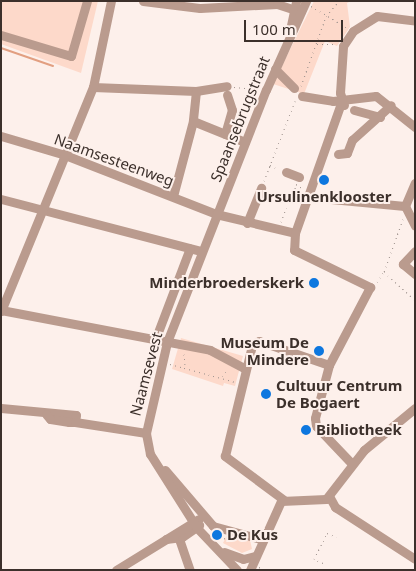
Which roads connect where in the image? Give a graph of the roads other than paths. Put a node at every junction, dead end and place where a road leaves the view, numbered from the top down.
1 (87, 1) edge
2 (111, 1) edge
3 (143, 1) edge
4 (306, 2) edge
5 (297, 8) edge
6 (415, 21) edge
7 (1, 35) edge
8 (275, 69) junction
9 (93, 87) junction
10 (294, 88) dead end
11 (196, 91) junction
12 (302, 96) dead end
13 (347, 105) junction
14 (391, 105) junction
15 (380, 117) junction
16 (193, 121) junction
17 (415, 127) edge
18 (225, 134) junction
19 (1, 136) edge
20 (245, 142) junction
21 (330, 152) junction
22 (65, 156) junction
23 (284, 171) road end
24 (297, 181) road end
25 (415, 183) edge
26 (261, 188) dead end
27 (311, 194) junction
28 (173, 196) junction
29 (1, 199) edge
30 (406, 208) junction
31 (43, 209) junction
32 (216, 214) junction
33 (247, 223) junction
34 (415, 226) edge
35 (295, 233) junction
36 (190, 248) junction
37 (201, 251) junction
38 (414, 252) edge
39 (415, 274) edge
40 (171, 289) junction
41 (185, 294) junction
42 (1, 311) edge
43 (155, 340) junction
44 (167, 342) junction
45 (329, 365) junction
46 (245, 369) junction
47 (1, 408) edge
48 (415, 408) edge
49 (146, 433) junction
50 (352, 464) junction
51 (329, 496) junction
52 (284, 500) junction
53 (198, 522) junction
54 (178, 535) junction
55 (261, 539) junction
56 (210, 541) junction
57 (220, 550) junction
58 (255, 556) junction
59 (415, 559) edge
60 (116, 570) edge
61 (190, 570) edge
62 (237, 570) edge
63 (244, 570) edge
64 (250, 570) edge

1 - 7 street
2 - 9 street
3 - 5 street
4 - 5 street, Spaansebrugstraat
5 - 8 street, Spaansebrugstraat
6 - 13 street
8 - 10 street
8 - 20 street, Spaansebrugstraat
9 - 11 street
9 - 22 street
11 - 16 street
11 - 18 street
12 - 13 street
13 - 14 street
13 - 15 street
13 - 21 street
14 - 15 street
14 - 17 street
15 - 21 street
16 - 18 street
16 - 28 street
18 - 20 street
19 - 22 street, Naamsesteenweg
20 - 32 street, Spaansebrugstraat
21 - 27 street
22 - 28 street, Naamsesteenweg
22 - 31 street
23 - 24 street
25 - 30 street
26 - 33 street
27 - 30 street
27 - 35 street
28 - 32 street, Naamsesteenweg
29 - 31 street
30 - 34 street
31 - 36 street
31 - 42 street
32 - 33 street, Naamsesteenweg
32 - 37 street, Naamsevest
33 - 35 street, Naamsesteenweg
35 - 45 street
36 - 37 street
36 - 40 street, Naamsevest
37 - 41 street, Naamsevest
38 - 39 street
40 - 41 street
40 - 43 street, Naamsevest
41 - 44 street, Naamsevest
42 - 43 street
43 - 44 street
44 - 46 street
44 - 49 street, Naamsevest
45 - 46 street
45 - 50 street
46 - 52 street
47 - 49 street
48 - 50 street
49 - 53 street, Naamsevest
50 - 51 street
51 - 52 street
51 - 59 street
52 - 55 street
53 - 54 street
53 - 55 street, Naamsevest
53 - 56 street, Naamsevest
54 - 56 street
54 - 60 street
54 - 61 street
55 - 58 street
56 - 57 street, Naamsevest
57 - 58 street
57 - 62 street, Naamsevest
57 - 63 street
58 - 64 street

